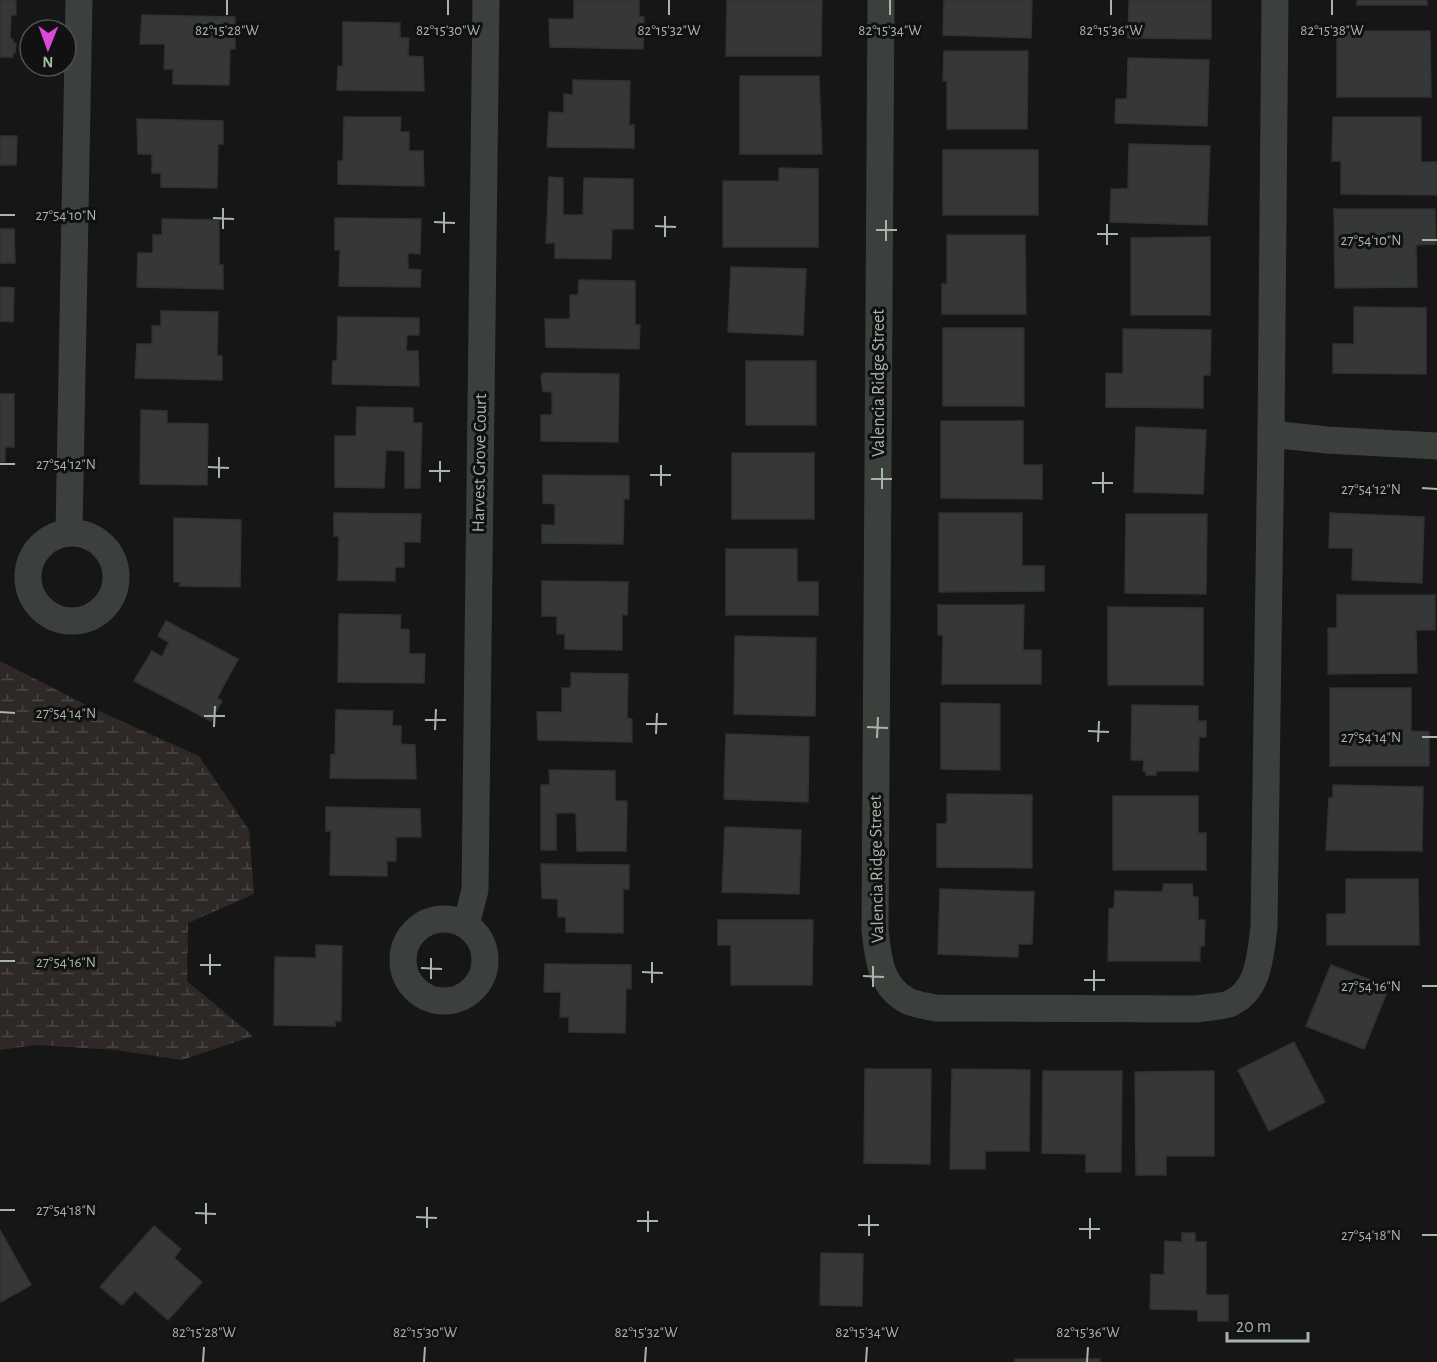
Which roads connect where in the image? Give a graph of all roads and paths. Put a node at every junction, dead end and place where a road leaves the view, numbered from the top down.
1 (79, 0) edge
2 (486, 0) edge
3 (881, 0) edge
4 (1275, 0) edge
5 (1272, 434) junction
6 (1437, 446) edge
7 (69, 533) dead end
8 (466, 925) dead end

1 - 7 street
2 - 8 street, Harvest Grove Court
3 - 5 street, Valencia Ridge Street
4 - 5 street, Valencia Ridge Street
5 - 6 street

